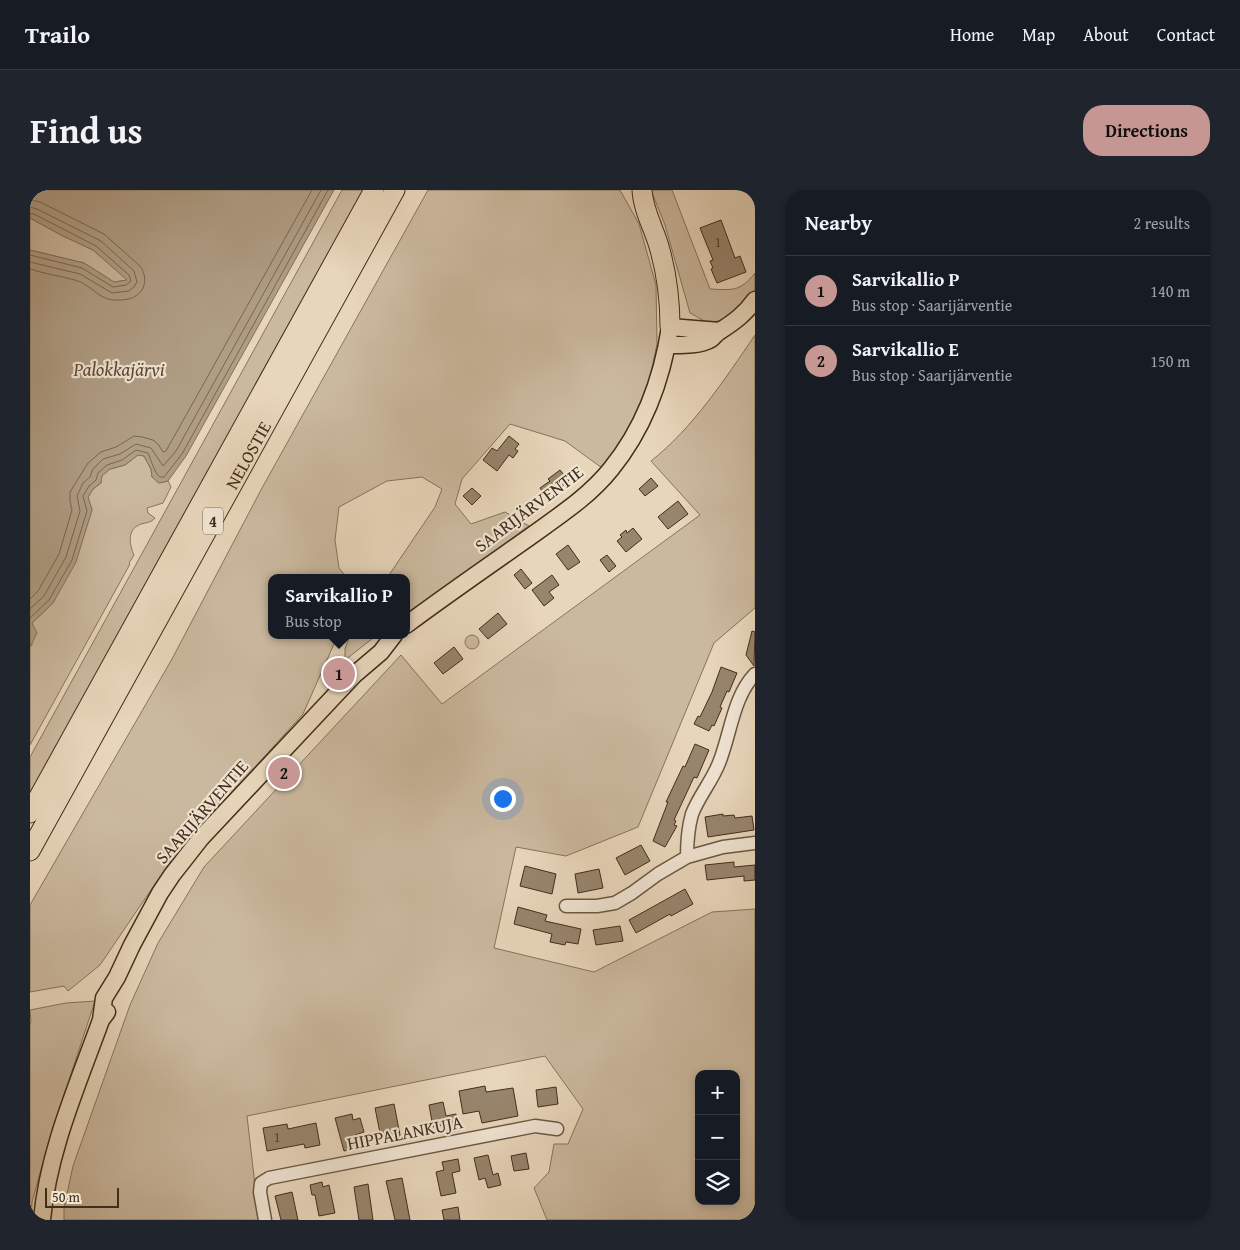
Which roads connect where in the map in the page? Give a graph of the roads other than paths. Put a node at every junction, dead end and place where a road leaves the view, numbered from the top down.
1 (374, 190) edge
2 (395, 190) edge
3 (639, 194) edge
4 (755, 300) edge
5 (669, 336) junction
6 (410, 622) edge
7 (390, 639) edge
8 (755, 674) edge
9 (30, 813) edge
10 (755, 843) edge
11 (30, 851) edge
12 (687, 857) junction
13 (566, 906) dead end
14 (557, 1129) dead end
15 (42, 1220) edge
16 (264, 1220) edge

1 - 9 highway, NELOSTIE / 4
2 - 11 highway, NELOSTIE / 4
3 - 5 highway
4 - 5 main road
5 - 6 main road, SAARIJÄRVENTIE
7 - 15 main road, SAARIJÄRVENTIE
8 - 12 street
10 - 12 street
12 - 13 street
14 - 16 street, HIPPALANKUJA

